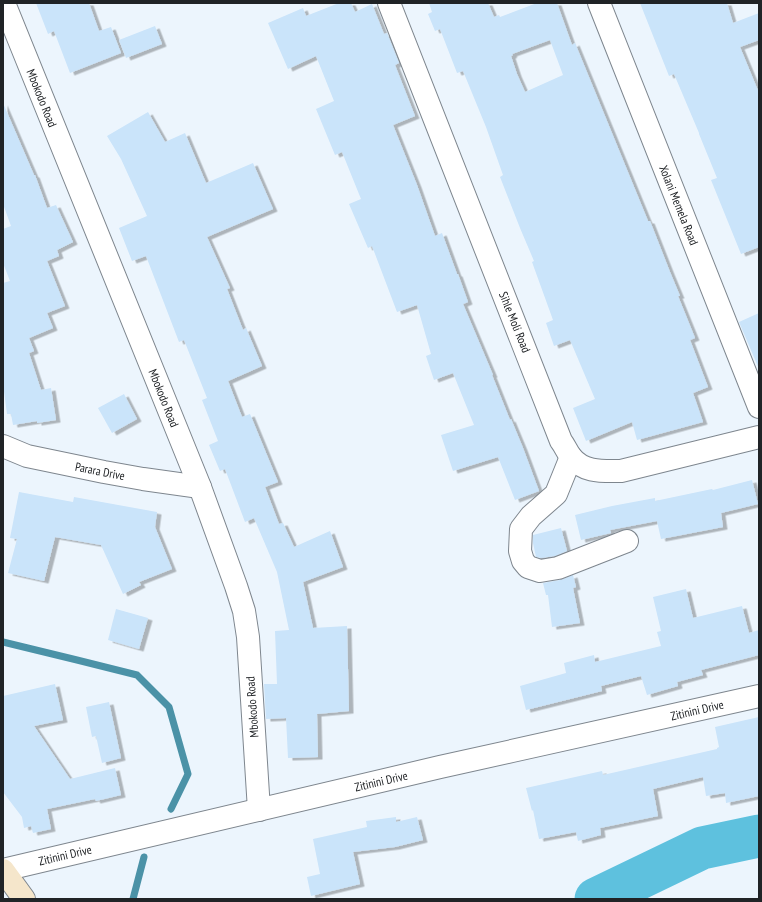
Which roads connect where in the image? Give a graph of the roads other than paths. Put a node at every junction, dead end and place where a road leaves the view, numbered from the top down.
1 (4, 3) edge
2 (389, 3) edge
3 (599, 3) edge
4 (759, 407) edge
5 (759, 437) edge
6 (3, 446) edge
7 (571, 457) junction
8 (200, 487) junction
9 (627, 540) dead end
10 (759, 696) edge
11 (259, 810) junction
12 (3, 870) edge
13 (24, 899) edge

1 - 8 street, Mbokodo Road
2 - 7 street, Sihle Moli Road
3 - 4 street, Xolani Memela Road
5 - 7 street, Sihle Moli Road
6 - 8 street, Parara Drive
7 - 9 street
8 - 11 street, Mbokodo Road
10 - 11 street, Zitinini Drive
11 - 12 street, Zitinini Drive
12 - 13 street

